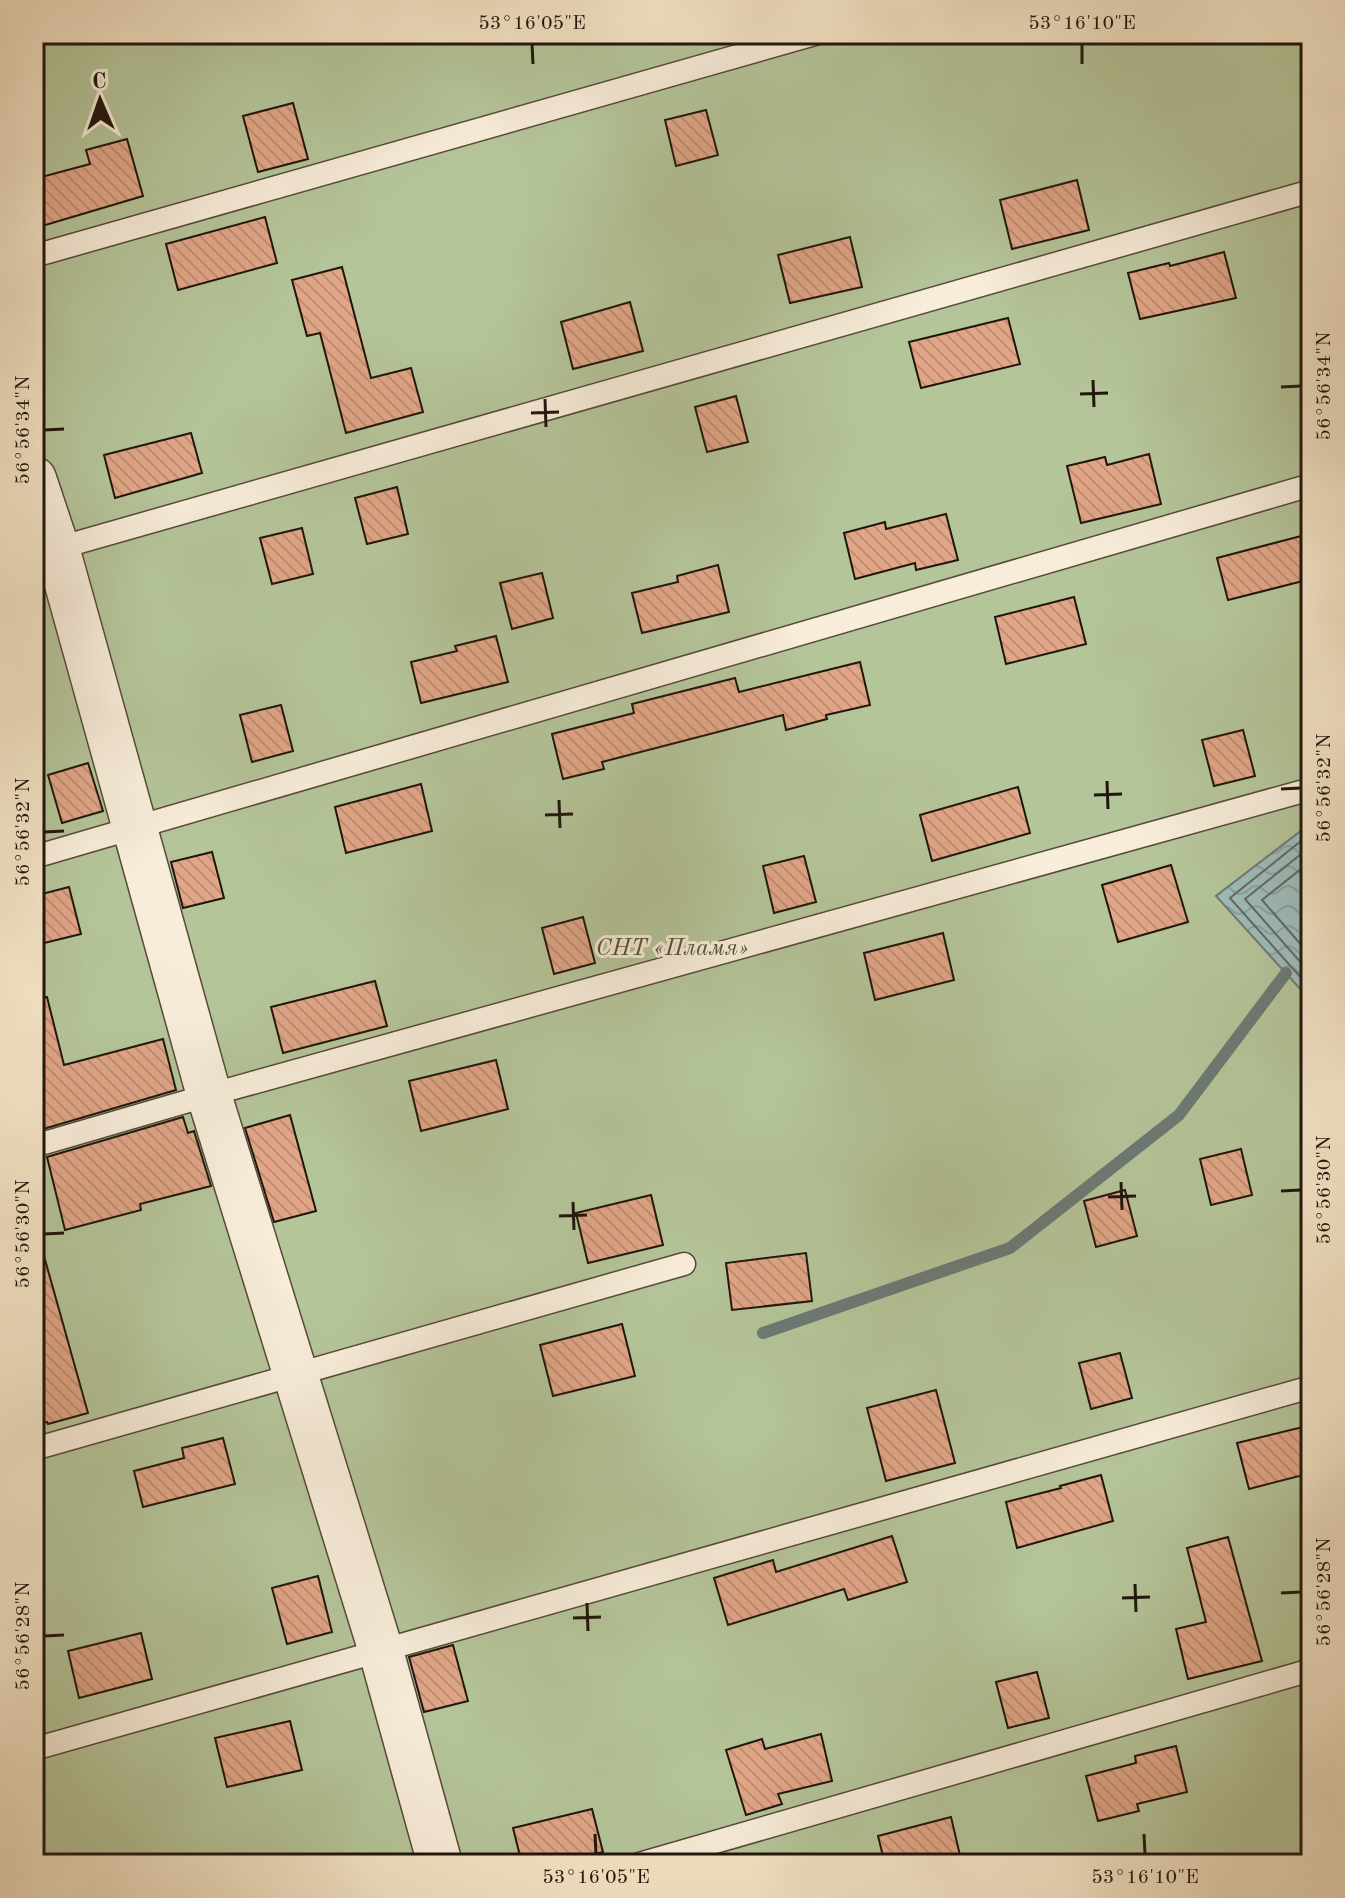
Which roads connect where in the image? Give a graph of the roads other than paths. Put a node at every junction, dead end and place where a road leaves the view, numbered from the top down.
1 (815, 34) edge
2 (1311, 191) edge
3 (34, 256) edge
4 (34, 479) edge
5 (1311, 485) edge
6 (45, 552) edge
7 (1311, 789) edge
8 (134, 828) junction
9 (34, 857) edge
10 (209, 1095) junction
11 (34, 1146) edge
12 (684, 1264) dead end
13 (295, 1376) junction
14 (1311, 1387) edge
15 (34, 1449) edge
16 (381, 1651) junction
17 (1311, 1670) edge
18 (34, 1749) edge
19 (440, 1864) edge
20 (639, 1864) edge

1 - 3 lane
2 - 6 lane
4 - 6 street
5 - 8 lane
6 - 8 street
7 - 10 lane
8 - 9 lane
8 - 10 street
10 - 11 lane
10 - 13 street
12 - 13 lane
13 - 15 lane
13 - 16 street
14 - 16 lane
16 - 18 lane
16 - 19 street
17 - 20 lane

